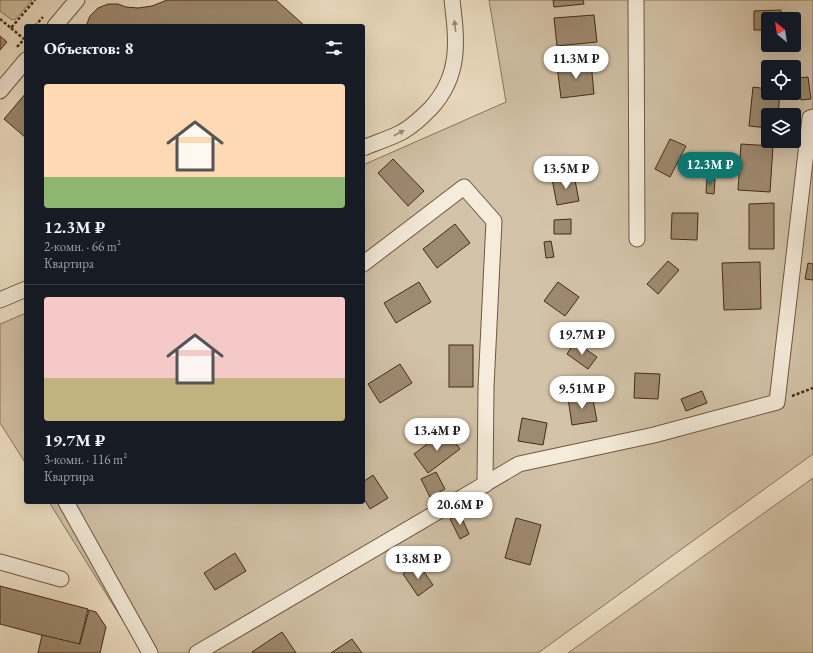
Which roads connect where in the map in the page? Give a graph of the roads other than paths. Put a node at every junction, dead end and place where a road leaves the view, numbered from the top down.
1 (77, 0) edge
2 (452, 0) edge
3 (636, 0) edge
4 (57, 24) edge
5 (24, 62) edge
6 (0, 91) edge
7 (813, 117) edge
8 (365, 147) edge
9 (637, 239) dead end
10 (365, 262) edge
11 (24, 290) edge
12 (0, 300) edge
13 (485, 485) junction
14 (67, 504) edge
15 (0, 562) edge
16 (61, 579) dead end
17 (150, 653) edge
18 (197, 653) edge

1 - 4 street
8 -> 2 street
3 - 9 street
5 - 6 street
7 - 13 street
10 - 13 street
11 - 12 street
13 - 18 street
14 - 17 street
15 - 16 street

